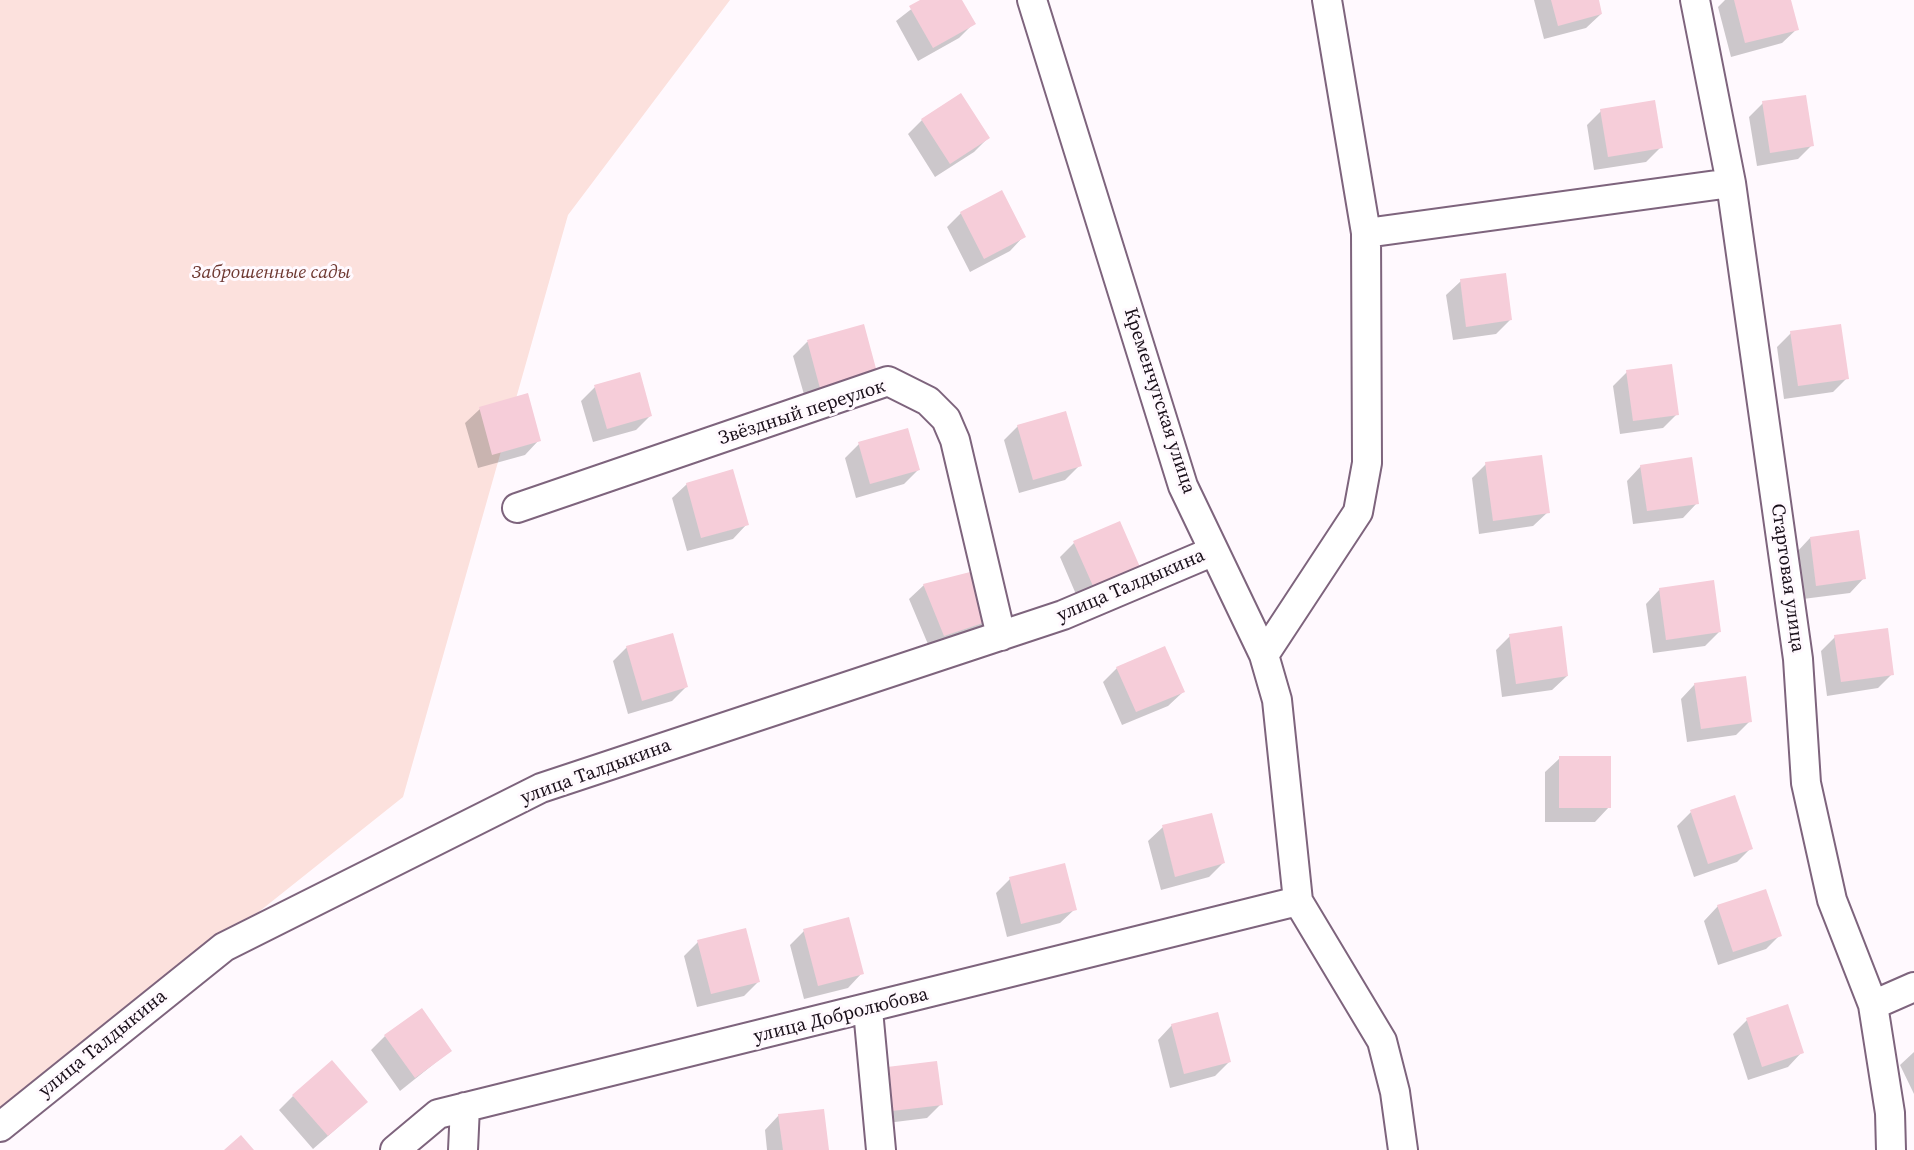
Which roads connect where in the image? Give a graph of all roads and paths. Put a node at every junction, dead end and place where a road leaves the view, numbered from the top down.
1 (1032, 0) edge
2 (1327, 0) edge
3 (1695, 0) edge
4 (1731, 183) junction
5 (1366, 233) junction
6 (517, 508) dead end
7 (1214, 551) junction
8 (1001, 636) junction
9 (1264, 656) junction
10 (1298, 901) junction
11 (1914, 987) edge
12 (1873, 1005) junction
13 (868, 1010) junction
14 (465, 1107) junction
15 (0, 1127) edge
16 (395, 1150) edge
17 (463, 1150) edge
18 (881, 1150) edge
19 (1404, 1150) edge
20 (1891, 1150) edge

1 - 7 street, Кременчугская улица
2 - 5 street
3 - 4 street, Стартовая улица
4 - 5 street
4 - 12 street, Стартовая улица
5 - 9 street
6 - 8 street, Звёздный переулок
7 - 8 street, улица Талдыкина
7 - 9 street, Кременчугская улица
8 - 15 street, улица Талдыкина
9 - 10 street, Кременчугская улица
10 - 13 street, улица Добролюбова
10 - 19 street, Кременчугская улица
11 - 12 street
12 - 20 street, Стартовая улица
13 - 14 street, улица Добролюбова
13 - 18 street
14 - 16 street, улица Добролюбова
14 - 17 street

